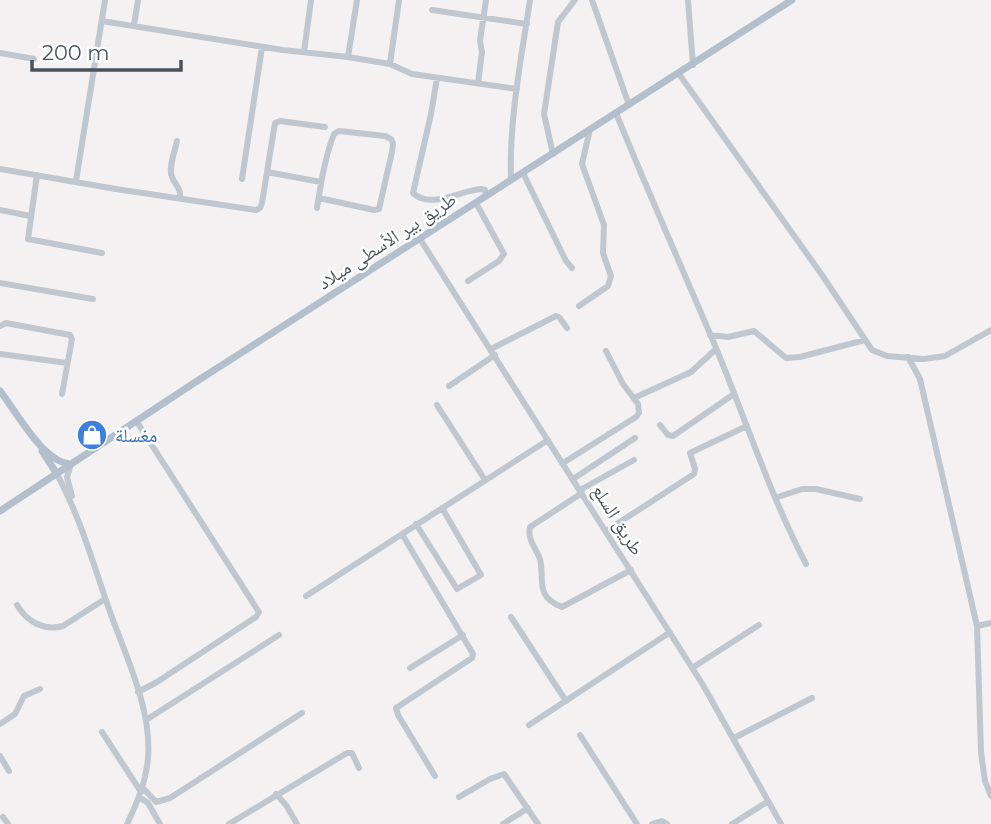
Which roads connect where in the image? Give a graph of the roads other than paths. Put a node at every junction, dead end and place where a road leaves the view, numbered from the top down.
1 (105, 0) edge
2 (138, 0) edge
3 (311, 0) edge
4 (356, 0) edge
5 (399, 0) edge
6 (486, 0) edge
7 (530, 0) edge
8 (575, 0) edge
9 (592, 0) edge
10 (688, 0) edge
11 (792, 0) edge
12 (432, 10) dead end
13 (484, 18) junction
14 (102, 21) junction
15 (527, 24) junction
16 (134, 25) junction
17 (262, 47) junction
18 (304, 52) junction
19 (0, 53) edge
20 (348, 57) junction
21 (34, 59) dead end
22 (390, 64) junction
23 (693, 65) junction
24 (679, 74) junction
25 (436, 78) junction
26 (478, 83) junction
27 (517, 89) junction
28 (629, 105) junction
29 (616, 113) junction
30 (325, 127) dead end
31 (590, 129) junction
32 (177, 141) dead end
33 (553, 154) junction
34 (0, 169) edge
35 (267, 172) junction
36 (523, 173) junction
37 (37, 174) junction
38 (242, 179) dead end
39 (511, 180) junction
40 (76, 181) junction
41 (321, 183) junction
42 (486, 196) junction
43 (180, 198) junction
44 (319, 198) junction
45 (476, 203) junction
46 (317, 208) dead end
47 (0, 211) edge
48 (30, 216) junction
49 (420, 239) junction
50 (102, 253) dead end
51 (572, 268) dead end
52 (468, 281) dead end
53 (0, 283) edge
54 (93, 299) dead end
55 (579, 306) dead end
56 (0, 326) edge
57 (567, 328) dead end
58 (991, 330) edge
59 (710, 335) junction
60 (864, 340) junction
61 (716, 349) junction
62 (606, 351) dead end
63 (493, 352) junction
64 (0, 354) edge
65 (908, 357) junction
66 (67, 363) junction
67 (449, 386) dead end
68 (0, 391) edge
69 (62, 394) dead end
70 (734, 394) junction
71 (634, 398) junction
72 (437, 405) dead end
73 (137, 422) junction
74 (660, 425) dead end
75 (747, 426) junction
76 (635, 438) dead end
77 (548, 440) junction
78 (41, 447) junction
79 (634, 460) dead end
80 (563, 463) junction
81 (71, 464) junction
82 (57, 474) junction
83 (573, 479) junction
84 (485, 480) junction
85 (581, 492) junction
86 (775, 498) junction
87 (860, 499) dead end
88 (74, 508) junction
89 (442, 508) junction
90 (0, 511) edge
91 (416, 524) junction
92 (606, 531) junction
93 (402, 534) junction
94 (806, 564) dead end
95 (631, 570) junction
96 (306, 596) dead end
97 (105, 598) junction
98 (17, 605) dead end
99 (511, 617) dead end
100 (991, 623) edge
101 (760, 625) dead end
102 (977, 626) junction
103 (669, 633) junction
104 (279, 635) dead end
105 (463, 635) junction
106 (410, 668) dead end
107 (692, 668) junction
108 (40, 689) dead end
109 (138, 692) junction
110 (812, 698) dead end
111 (566, 701) junction
112 (302, 713) dead end
113 (146, 720) junction
114 (0, 724) edge
115 (528, 725) dead end
116 (102, 732) dead end
117 (580, 734) dead end
118 (734, 738) junction
119 (0, 756) edge
120 (359, 768) dead end
121 (9, 771) dead end
122 (435, 776) dead end
123 (141, 792) junction
124 (990, 793) edge
125 (276, 794) junction
126 (460, 797) dead end
127 (767, 802) junction
128 (528, 808) junction
129 (3, 817) dead end
130 (8, 824) edge
131 (127, 824) edge
132 (160, 824) edge
133 (229, 824) edge
134 (297, 824) edge
135 (503, 824) edge
136 (538, 824) edge
137 (637, 824) edge
138 (652, 824) edge
139 (667, 824) edge
140 (732, 824) edge
141 (780, 824) edge

1 - 14 street
2 - 16 street
3 - 18 street
4 - 20 street
5 - 22 street
6 - 13 street
7 - 15 street
8 - 33 street
9 - 28 street
10 - 23 street
11 - 23 main road, طريق بير الأسطى ميلاد
12 - 13 street
13 - 15 street
13 - 26 street
14 - 16 street
14 - 40 street
15 - 27 street
16 - 17 street
17 - 18 street
17 - 38 street
18 - 20 street
19 - 21 street
20 - 22 street
22 - 25 street
23 - 24 main road, طريق بير الأسطى ميلاد
24 - 28 main road, طريق بير الأسطى ميلاد
24 - 60 street
25 - 26 street
25 - 42 street
26 - 27 street
27 - 39 street
28 - 29 main road, طريق بير الأسطى ميلاد
29 - 31 main road, طريق بير الأسطى ميلاد
29 - 59 street
30 - 35 street
31 - 33 main road, طريق بير الأسطى ميلاد
31 - 55 street
32 - 43 street
33 - 36 main road, طريق بير الأسطى ميلاد
34 - 37 street
35 - 41 street
35 - 43 street
36 - 39 main road, طريق بير الأسطى ميلاد
36 - 51 street
37 - 40 street
37 - 48 street
39 - 42 main road, طريق بير الأسطى ميلاد
40 - 43 street
41 - 44 street
41 - 44 street
42 - 45 main road, طريق بير الأسطى ميلاد
44 - 46 street
45 - 49 main road, طريق بير الأسطى ميلاد
45 - 52 street
47 - 48 street
48 - 50 street
49 - 63 street, طريق السلع
49 - 73 main road, طريق بير الأسطى ميلاد
53 - 54 street
56 - 66 street
57 - 63 street
58 - 65 street
59 - 60 street
59 - 61 street
60 - 65 street
61 - 70 street
61 - 71 street
62 - 71 street
63 - 67 street
63 - 77 street, طريق السلع
64 - 66 street
65 - 102 street
66 - 69 street
68 - 78 main road
70 - 74 street
70 - 75 street
71 - 80 street
72 - 84 street
73 - 81 main road, طريق بير الأسطى ميلاد
73 - 109 street
75 - 86 street
75 - 92 street
76 - 83 street
77 - 80 street, طريق السلع
77 - 84 street
78 - 81 main road
78 - 82 main road
79 - 85 street
80 - 83 street, طريق السلع
81 - 82 main road, طريق بير الأسطى ميلاد
81 - 88 street
82 - 88 street
82 - 90 main road, طريق بير الأسطى ميلاد
83 - 85 street, طريق السلع
84 - 89 street
85 - 92 street, طريق السلع
85 - 95 street
86 - 87 street
86 - 94 street
88 - 97 street
89 - 91 street
89 - 91 street
91 - 93 street
92 - 95 street, طريق السلع
93 - 96 street
93 - 105 street
95 - 103 street, طريق السلع
97 - 98 street
97 - 109 street
99 - 111 street
100 - 102 street
101 - 107 street
102 - 124 street
103 - 107 street, طريق السلع
103 - 111 street
104 - 113 street
105 - 106 street
105 - 122 street
107 - 118 street, طريق السلع
108 - 114 street
109 - 113 street
110 - 118 street
111 - 115 street
112 - 123 street
113 - 123 street
116 - 123 street
117 - 137 street
118 - 127 street, طريق السلع
119 - 121 street
120 - 125 street
123 - 131 street
123 - 132 street
125 - 133 street
125 - 134 street
126 - 128 street
127 - 140 street
127 - 141 street, طريق السلع
128 - 135 street
128 - 136 street
129 - 130 street
138 - 139 street

